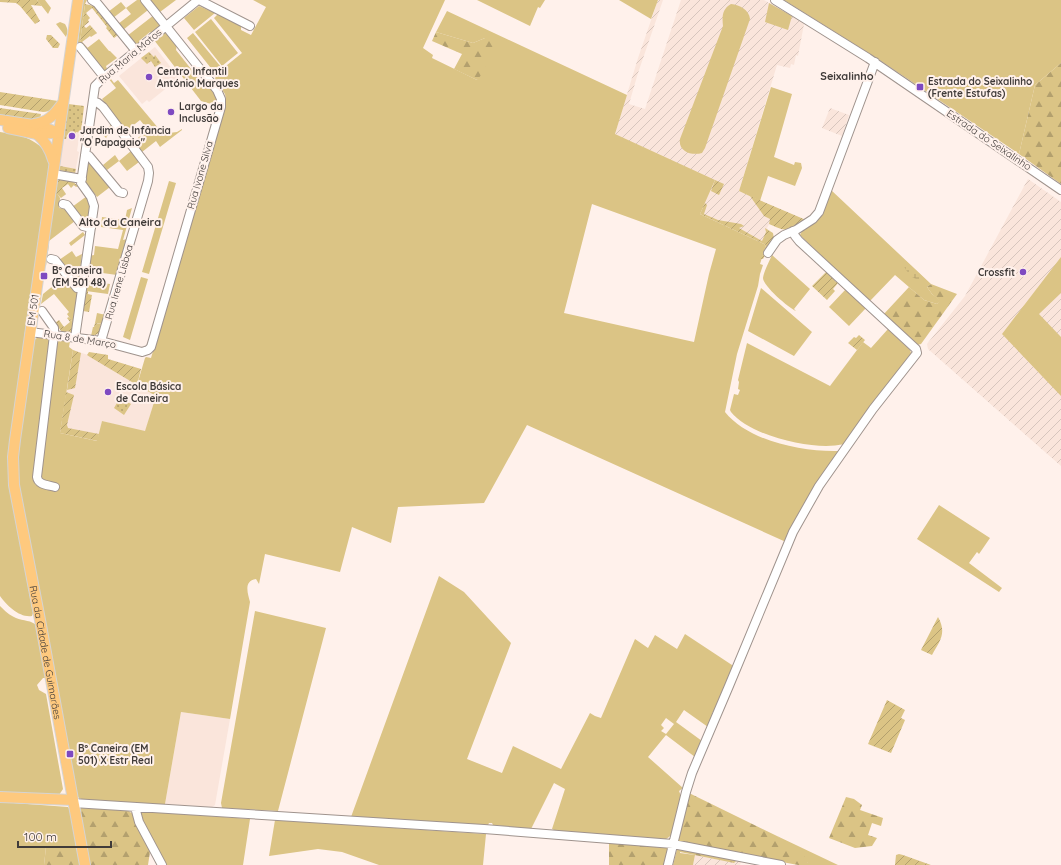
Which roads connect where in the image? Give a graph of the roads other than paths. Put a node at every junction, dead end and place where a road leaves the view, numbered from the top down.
1 (78, 0) edge
2 (92, 0) edge
3 (146, 0) edge
4 (198, 0) edge
5 (775, 0) edge
6 (250, 26) dead end
7 (166, 27) junction
8 (80, 47) dead end
9 (136, 51) junction
10 (874, 62) junction
11 (104, 77) junction
12 (93, 101) junction
13 (63, 103) junction
14 (0, 120) edge
15 (28, 125) junction
16 (0, 126) edge
17 (59, 133) junction
18 (37, 134) junction
19 (85, 155) junction
20 (54, 169) junction
21 (82, 179) junction
22 (1061, 190) edge
23 (123, 193) dead end
24 (63, 204) dead end
25 (91, 228) junction
26 (793, 231) junction
27 (768, 253) dead end
28 (51, 259) dead end
29 (82, 288) junction
30 (42, 311) dead end
31 (30, 332) junction
32 (54, 335) junction
33 (75, 338) junction
34 (101, 341) junction
35 (151, 347) joint
36 (15, 440) joint
37 (55, 487) dead end
38 (0, 797) edge
39 (73, 801) junction
40 (135, 807) junction
41 (673, 844) junction
42 (85, 865) edge
43 (162, 865) edge
44 (668, 865) edge
45 (781, 865) edge

1 - 13 main road, EM 501
2 - 9 street
3 - 7 street, Rua Ivone Silva
4 - 6 street
4 - 7 street, Rua Maria Matos
5 - 10 street, Estrada do Seixalinho
7 - 9 street, Rua Maria Matos
7 - 35 street, Rua Ivone Silva
8 - 11 street
9 - 11 street, Rua Maria Matos
10 - 22 street, Estrada do Seixalinho
10 - 26 street
11 - 12 street, Rua Maria Matos
12 - 19 street, Rua Maria Matos
12 - 34 street, Rua Irene Lisboa
13 - 15 main road
13 - 17 main road, EM 501
14 - 15 main road
15 - 17 main road
16 - 18 main road
17 - 18 main road
17 - 20 main road, EM 501 / EM 501
18 - 20 main road
19 - 21 street, Rua Maria Matos
19 - 23 street
20 - 21 street
20 - 31 main road, EM 501 / EM 501
21 - 25 street
24 - 25 street
25 - 29 street
26 - 27 street
26 - 41 street
28 - 29 street
29 - 33 street
30 - 32 street
31 - 32 street, Rua 8 de Março
31 - 36 main road, EM 501 / EM 501
32 - 33 street, Rua 8 de Março
32 - 37 street
33 - 34 street, Rua 8 de Março
34 - 35 street, Rua 8 de Março
36 - 39 main road, Rua da Cidade de Guimarães / EM 501
38 - 39 main road
39 - 40 street
39 - 42 main road, Rua da Cidade de Guimarães
40 - 41 street
40 - 43 street
41 - 44 street
41 - 45 street

